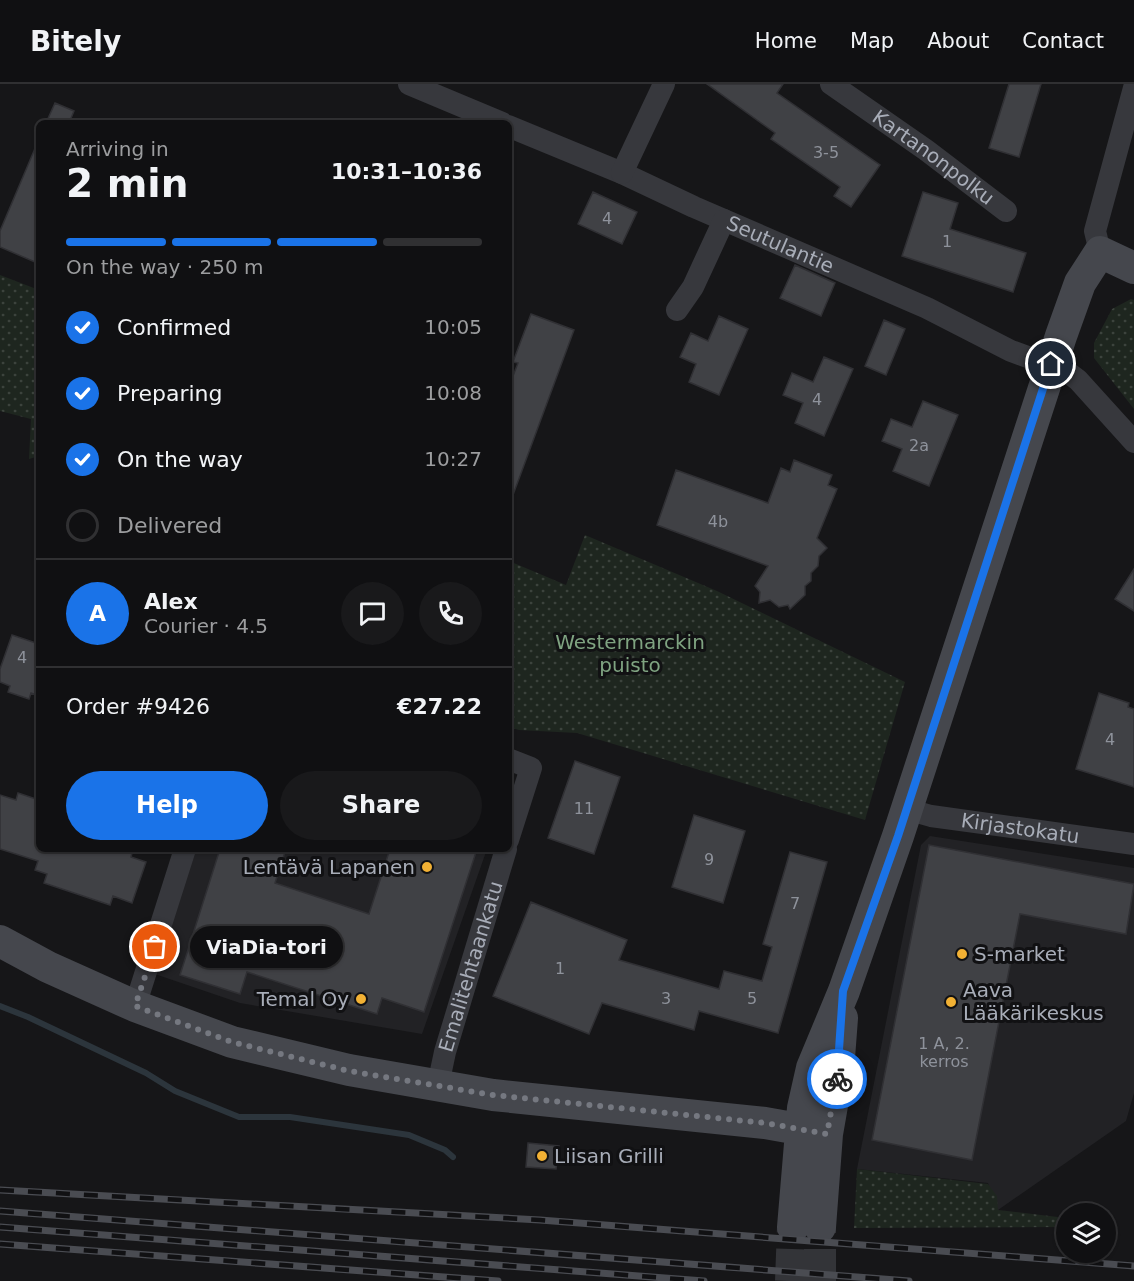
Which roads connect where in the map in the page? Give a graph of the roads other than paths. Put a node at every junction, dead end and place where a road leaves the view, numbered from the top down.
1 (409, 84) edge
2 (664, 84) edge
3 (831, 84) edge
4 (1134, 88) edge
5 (495, 120) edge
6 (512, 128) edge
7 (622, 173) junction
8 (1005, 212) dead end
9 (724, 220) junction
10 (1100, 252) junction
11 (1134, 268) edge
12 (677, 310) dead end
13 (1051, 364) junction
14 (1134, 442) edge
15 (512, 761) edge
16 (906, 809) junction
17 (512, 827) edge
18 (1134, 844) edge
19 (184, 852) edge
20 (505, 852) edge
21 (0, 941) edge
22 (135, 1006) junction
23 (438, 1085) junction
24 (814, 1131) junction
25 (807, 1227) tunnel mouth

1 - 5 street
2 - 7 street
3 - 8 street, Kartanonpolku
4 - 10 street
6 - 7 street, Seutulantie
7 - 9 street, Seutulantie
9 - 12 street
9 - 13 street, Seutulantie
10 - 11 street
10 - 13 street
13 - 14 street, Seutulantie
13 - 16 street
15 - 17 street
16 - 18 street, Kirjastokatu
16 - 24 street
19 - 22 street
20 - 23 street, Emalitehtaankatu
21 - 22 street
22 - 23 street
23 - 24 street
24 - 25 street

